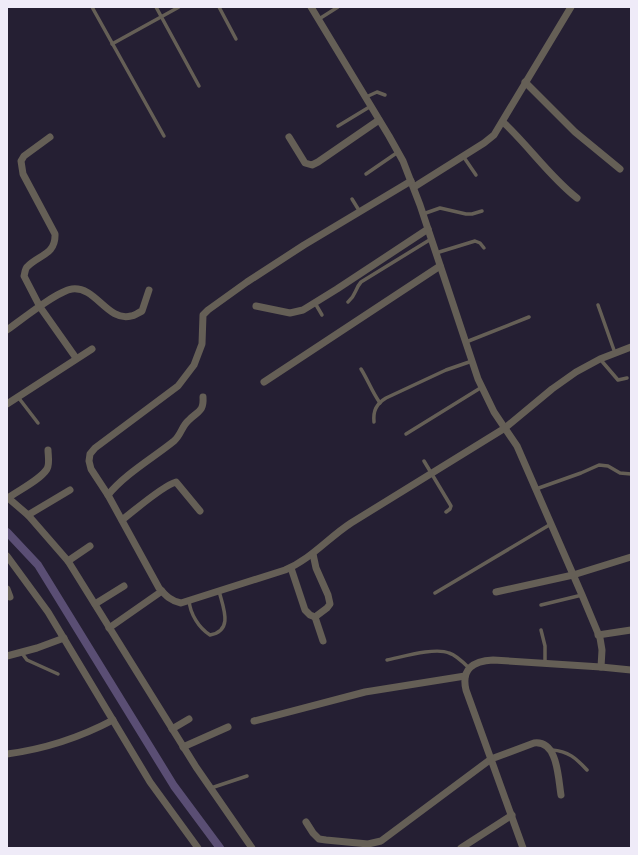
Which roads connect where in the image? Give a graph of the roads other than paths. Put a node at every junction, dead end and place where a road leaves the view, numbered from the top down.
1 (92, 7) edge
2 (156, 7) edge
3 (179, 7) edge
4 (219, 7) edge
5 (311, 7) edge
6 (338, 7) edge
7 (571, 7) edge
8 (161, 17) junction
9 (318, 19) junction
10 (236, 39) dead end
11 (112, 44) junction
12 (525, 82) junction
13 (199, 86) dead end
14 (385, 95) dead end
15 (366, 97) junction
16 (371, 106) junction
17 (379, 120) junction
18 (503, 122) junction
19 (338, 126) dead end
20 (50, 136) dead end
21 (164, 136) dead end
22 (289, 137) dead end
23 (398, 152) junction
24 (463, 156) junction
25 (620, 169) dead end
26 (366, 174) dead end
27 (476, 175) dead end
28 (413, 184) junction
29 (577, 198) dead end
30 (352, 199) dead end
31 (482, 211) dead end
32 (360, 212) junction
33 (424, 214) junction
34 (428, 229) junction
35 (431, 239) junction
36 (484, 248) dead end
37 (436, 253) junction
38 (440, 266) junction
39 (149, 290) dead end
40 (348, 302) dead end
41 (315, 303) junction
42 (598, 305) dead end
43 (256, 306) dead end
44 (40, 307) junction
45 (322, 315) dead end
46 (529, 317) dead end
47 (7, 330) edge
48 (466, 342) junction
49 (631, 347) edge
50 (92, 349) dead end
51 (615, 353) junction
52 (76, 358) junction
53 (600, 359) junction
54 (472, 361) junction
55 (361, 369) dead end
56 (628, 378) dead end
57 (264, 382) dead end
58 (482, 387) junction
59 (18, 397) junction
60 (203, 397) dead end
61 (380, 403) junction
62 (7, 404) edge
63 (374, 422) dead end
64 (38, 423) dead end
65 (505, 428) junction
66 (406, 434) dead end
67 (48, 450) dead end
68 (424, 461) dead end
69 (431, 472) junction
70 (631, 474) edge
71 (536, 489) junction
72 (70, 490) dead end
73 (108, 495) junction
74 (8, 498) edge
75 (200, 511) dead end
76 (446, 512) dead end
77 (28, 515) junction
78 (122, 520) junction
79 (551, 524) junction
80 (90, 546) dead end
81 (313, 554) junction
82 (7, 556) edge
83 (631, 557) edge
84 (68, 561) junction
85 (291, 568) junction
86 (573, 575) junction
87 (124, 586) dead end
88 (7, 589) edge
89 (219, 591) junction
90 (162, 592) junction
91 (496, 592) dead end
92 (435, 593) dead end
93 (582, 595) junction
94 (10, 597) dead end
95 (189, 600) junction
96 (95, 604) junction
97 (541, 605) dead end
98 (315, 617) junction
99 (108, 628) junction
100 (542, 630) dead end
101 (631, 630) edge
102 (598, 634) junction
103 (64, 638) junction
104 (323, 641) dead end
105 (21, 652) junction
106 (7, 656) edge
107 (387, 660) dead end
108 (545, 663) junction
109 (601, 667) junction
110 (469, 668) junction
111 (631, 670) edge
112 (58, 674) dead end
113 (465, 676) junction
114 (113, 720) junction
115 (189, 720) dead end
116 (254, 721) dead end
117 (228, 727) dead end
118 (172, 729) junction
119 (184, 747) junction
120 (552, 750) junction
121 (7, 754) edge
122 (491, 759) junction
123 (587, 770) dead end
124 (247, 776) dead end
125 (210, 788) junction
126 (560, 795) dead end
127 (512, 815) junction
128 (306, 822) dead end
129 (198, 848) edge
130 (252, 848) edge
131 (461, 848) edge
132 (523, 848) edge

1 - 11 lane
2 - 8 lane
3 - 8 lane
4 - 10 lane
5 - 9 street
6 - 9 lane
7 - 12 street
8 - 11 lane
8 - 13 lane
9 - 15 street
11 - 21 lane
12 - 18 street
12 - 25 street
14 - 15 lane
15 - 16 street
16 - 17 street
16 - 19 lane
17 - 22 street
17 - 23 street
18 - 24 street
18 - 29 street
20 - 44 street
23 - 26 lane
23 - 28 street
24 - 27 lane
24 - 28 street
28 - 32 street
28 - 33 street
30 - 32 lane
31 - 33 lane
32 - 73 street
33 - 34 street
34 - 35 street
34 - 41 street
35 - 37 street
35 - 40 lane
36 - 37 lane
37 - 38 street
38 - 48 street
38 - 57 street
39 - 44 street
41 - 43 street
41 - 45 lane
42 - 51 lane
44 - 47 street
44 - 52 street
46 - 48 lane
48 - 54 street
49 - 51 street
50 - 52 street
51 - 53 street
52 - 59 street
53 - 56 lane
53 - 65 street
54 - 58 street
54 - 61 lane
55 - 61 lane
58 - 65 street
58 - 66 lane
59 - 62 street
59 - 64 lane
60 - 73 street
61 - 63 lane
65 - 69 street
65 - 71 street
67 - 74 street
68 - 69 lane
69 - 76 lane
69 - 81 street
70 - 71 lane
71 - 79 street
72 - 77 street
73 - 78 street
74 - 77 street
75 - 78 street
77 - 84 street
78 - 90 street
79 - 86 street
79 - 92 lane
80 - 84 street
81 - 85 street
81 - 98 street
82 - 103 street
83 - 86 street
84 - 96 street
85 - 89 street
85 - 98 street
86 - 91 street
86 - 93 street
87 - 96 street
88 - 94 street
89 - 95 street
89 - 95 lane
90 - 95 street
90 - 99 street
93 - 97 lane
93 - 102 street
96 - 99 street
98 - 104 street
99 - 118 street
100 - 108 lane
101 - 102 street
102 - 109 street
103 - 105 street
103 - 114 street
105 - 106 street
105 - 112 lane
107 - 110 lane
108 - 109 street
108 - 110 street
109 - 111 street
110 - 113 street
113 - 116 street
113 - 122 street
114 - 121 street
114 - 129 street
115 - 118 street
117 - 119 street
118 - 119 street
119 - 125 street
120 - 122 street
120 - 123 lane
120 - 126 street
122 - 127 street
122 - 128 street
124 - 125 lane
125 - 130 street
127 - 131 street
127 - 132 street

